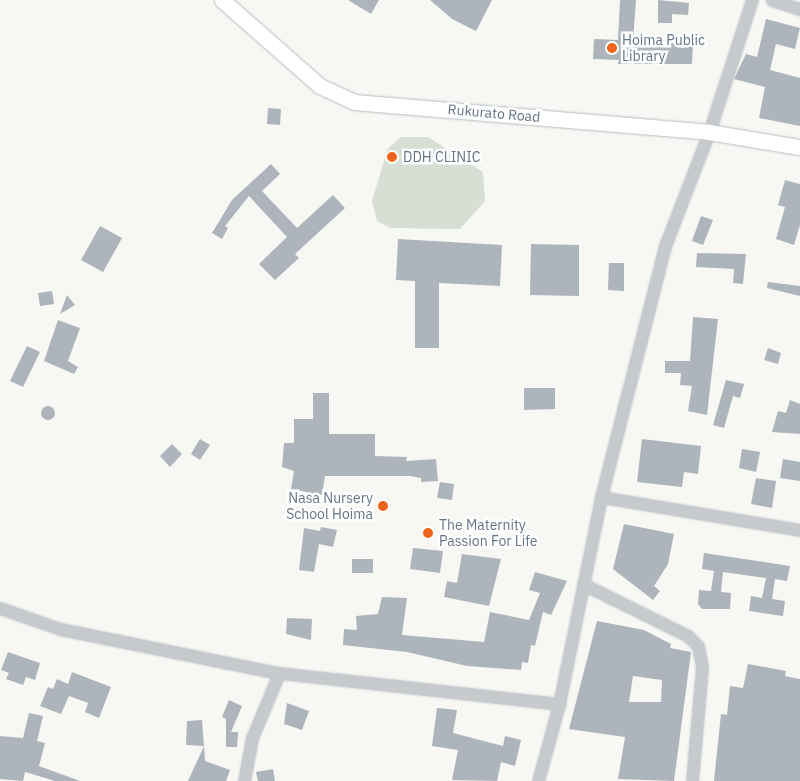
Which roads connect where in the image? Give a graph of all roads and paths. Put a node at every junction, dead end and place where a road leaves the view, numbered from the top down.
1 (222, 0) edge
2 (752, 0) edge
3 (772, 0) edge
4 (800, 9) edge
5 (709, 132) junction
6 (800, 146) edge
7 (601, 497) junction
8 (800, 530) edge
9 (583, 584) junction
10 (0, 608) edge
11 (279, 673) junction
12 (560, 704) junction
13 (244, 781) edge
14 (538, 781) edge
15 (692, 781) edge

1 - 5 street, Rukurato Road
2 - 5 street
3 - 4 street
5 - 6 street, Rukurato Road
5 - 7 street
7 - 8 street
7 - 9 street
9 - 12 street
9 - 15 street
10 - 11 street
11 - 12 street
11 - 13 street
12 - 14 street

